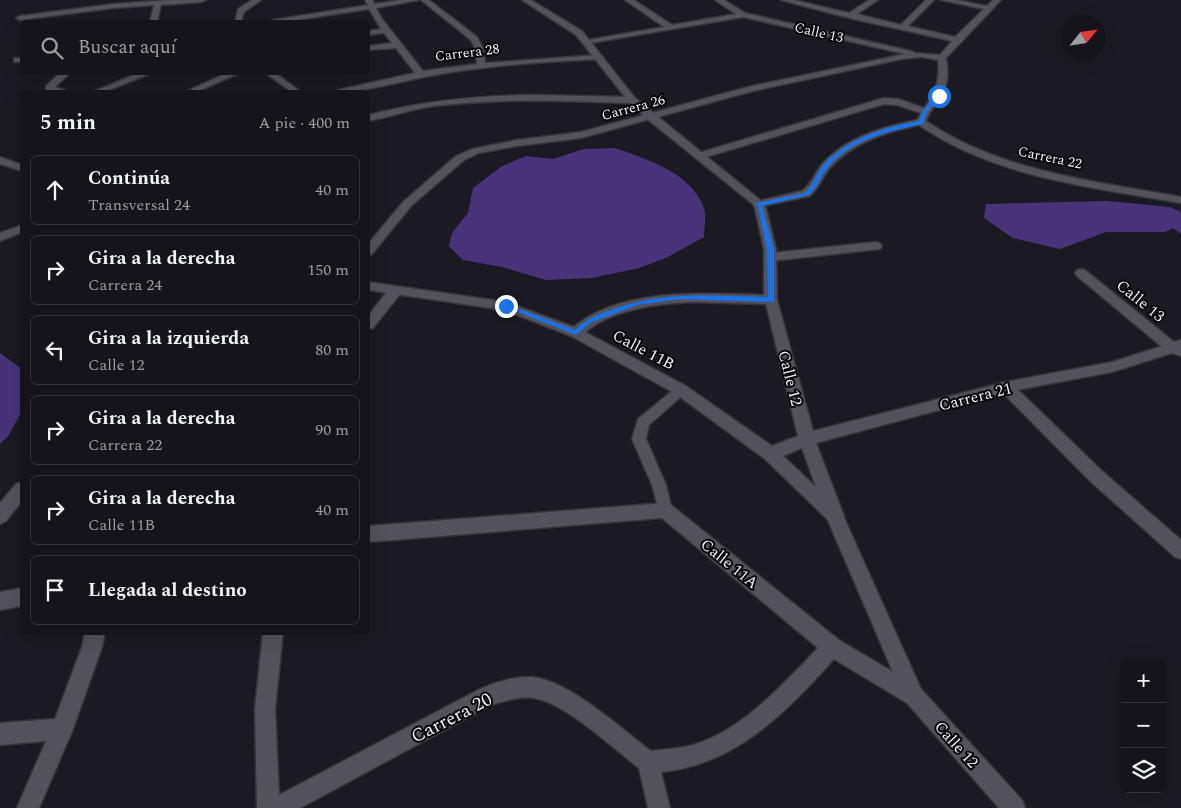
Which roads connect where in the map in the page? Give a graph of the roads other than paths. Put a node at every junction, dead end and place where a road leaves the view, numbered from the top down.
1 (98, 0) edge
2 (202, 0) edge
3 (256, 0) edge
4 (414, 0) edge
5 (425, 0) edge
6 (526, 0) edge
7 (629, 0) edge
8 (719, 0) edge
9 (786, 0) edge
10 (830, 0) edge
11 (874, 0) edge
12 (930, 0) edge
13 (945, 0) edge
14 (997, 0) edge
15 (371, 3) edge
16 (158, 4) junction
17 (989, 8) junction
18 (830, 11) junction
19 (93, 12) junction
20 (743, 15) junction
21 (849, 16) junction
22 (20, 18) dead end
23 (154, 20) edge
24 (239, 20) edge
25 (284, 20) edge
26 (671, 28) junction
27 (902, 28) junction
28 (386, 30) junction
29 (370, 34) edge
30 (957, 40) junction
31 (588, 42) junction
32 (397, 45) junction
33 (370, 48) edge
34 (922, 55) junction
35 (599, 57) junction
36 (942, 58) junction
37 (481, 65) junction
38 (420, 73) junction
39 (64, 75) edge
40 (142, 75) edge
41 (231, 75) edge
42 (272, 75) edge
43 (55, 90) edge
44 (102, 90) edge
45 (194, 90) edge
46 (294, 90) edge
47 (348, 90) edge
48 (632, 100) junction
49 (925, 112) junction
50 (649, 116) junction
51 (370, 117) edge
52 (921, 122) junction
53 (699, 156) junction
54 (0, 160) edge
55 (20, 167) edge
56 (1181, 200) edge
57 (759, 204) junction
58 (20, 229) edge
59 (0, 237) edge
60 (876, 246) dead end
61 (370, 249) edge
62 (771, 257) junction
63 (1081, 273) dead end
64 (370, 286) edge
65 (395, 292) junction
66 (771, 300) junction
67 (370, 323) edge
68 (576, 333) junction
69 (1178, 348) edge
70 (1006, 387) junction
71 (681, 390) junction
72 (807, 439) junction
73 (771, 454) junction
74 (20, 491) edge
75 (665, 510) junction
76 (0, 516) edge
77 (835, 516) junction
78 (370, 534) edge
79 (1181, 551) edge
80 (20, 598) edge
81 (0, 601) edge
82 (94, 635) edge
83 (273, 635) edge
84 (832, 647) junction
85 (914, 696) junction
86 (62, 729) junction
87 (0, 734) edge
88 (648, 762) junction
89 (28, 808) edge
90 (268, 808) edge
91 (278, 808) edge
92 (659, 808) edge
93 (1014, 808) edge

1 - 19 street
2 - 16 street
3 - 24 street
4 - 15 street
5 - 37 street
6 - 31 street
7 - 26 street
8 - 20 street, Calle 13
9 - 18 street
10 - 18 street
11 - 21 street
12 - 27 street
13 - 17 street
14 - 17 street
15 - 25 street
15 - 28 street
16 - 19 street
16 - 23 street
17 - 30 street
18 - 21 street
19 - 22 street
20 - 26 street
20 - 34 street, Calle 13
21 - 27 street
26 - 31 street
27 - 30 street
28 - 29 street
28 - 32 street
30 - 36 street
31 - 35 street
32 - 33 street
32 - 38 street
34 - 36 street, Carrera 26
34 - 50 street, Carrera 26
35 - 37 street, Carrera 28
35 - 48 street
36 - 49 street
37 - 38 street, Carrera 28
38 - 47 street, Carrera 28
39 - 43 street
40 - 44 street
41 - 45 street
42 - 46 street
48 - 50 street
48 - 51 street
49 - 52 street
49 - 53 street
50 - 53 street
50 - 61 street, Carrera 26
52 - 56 street, Carrera 22
52 - 57 street
53 - 57 street
54 - 55 street
57 - 62 street, Calle 12
58 - 59 street
60 - 62 street
62 - 66 street, Calle 12
63 - 69 street, Calle 13
64 - 65 street, Calle 11B
65 - 67 street
65 - 68 street, Calle 11B
66 - 68 street
66 - 72 street, Calle 12
68 - 71 street, Calle 11B
69 - 70 street, Carrera 21
70 - 72 street, Carrera 21
70 - 79 street
71 - 73 street, Calle 11B
71 - 75 street
72 - 73 street, Carrera 21
72 - 77 street, Calle 12
73 - 77 street, Calle 11B
74 - 76 street
75 - 78 street
75 - 84 street, Calle 11A
77 - 85 street, Calle 12
80 - 81 street
82 - 86 street
83 - 90 street
84 - 85 street, Calle 11A
84 - 88 street
85 - 93 street, Calle 12
86 - 87 street
86 - 89 street
88 - 91 street, Carrera 20
88 - 92 street

